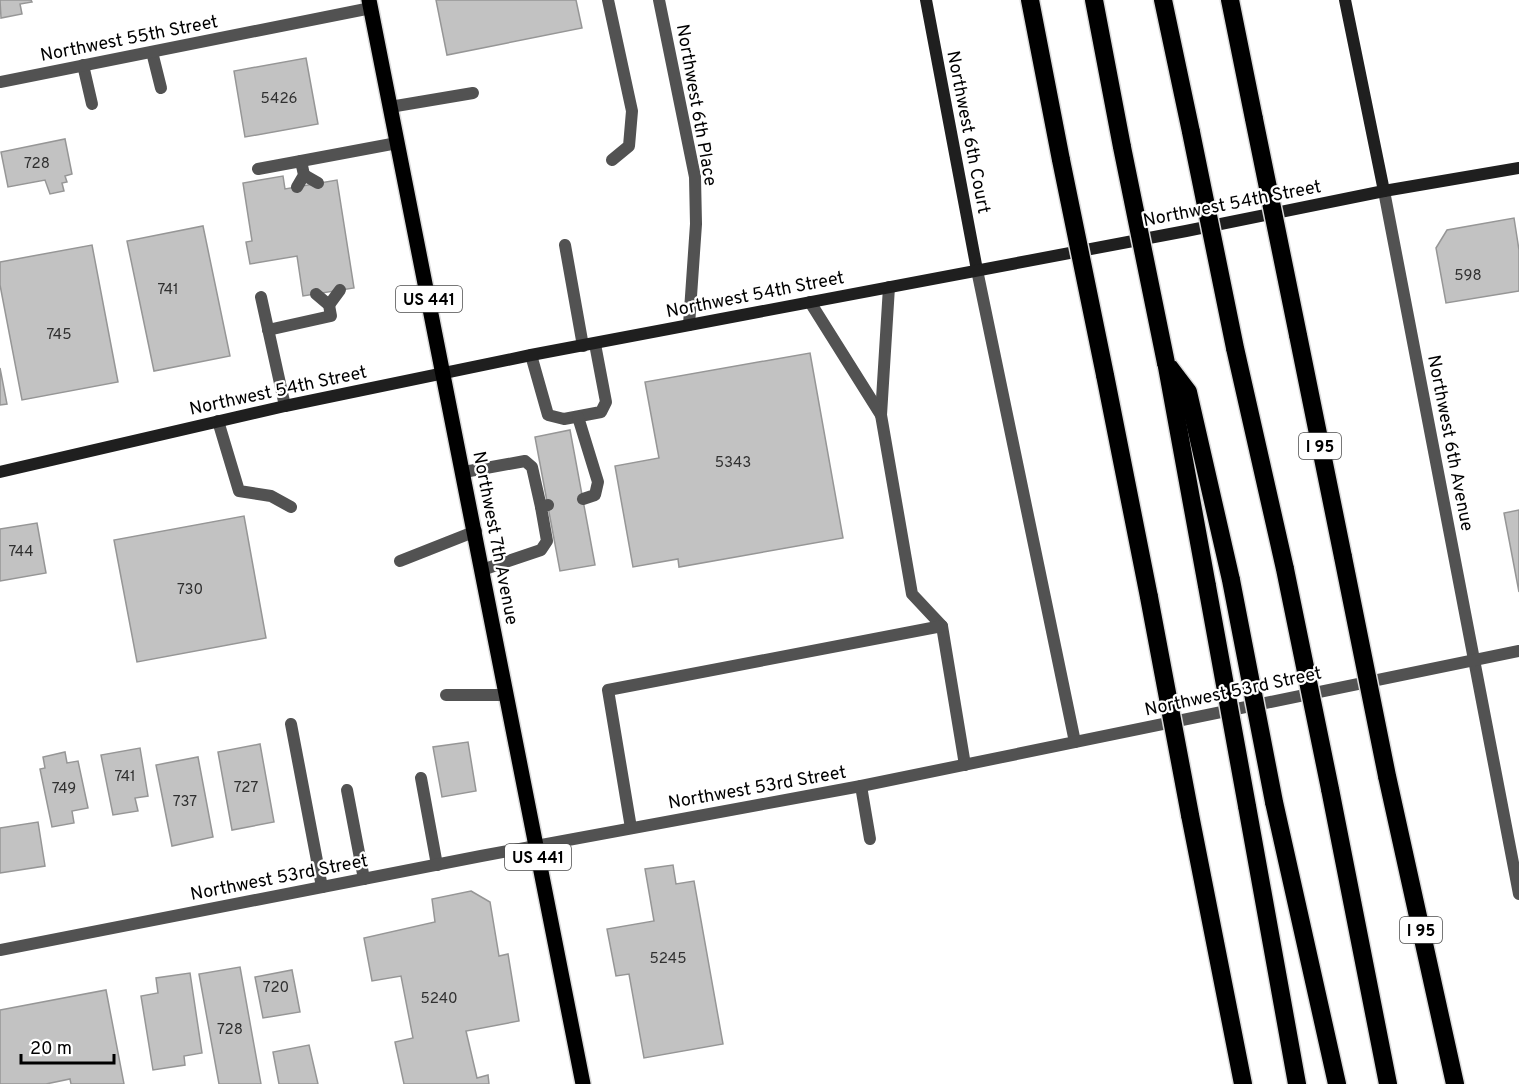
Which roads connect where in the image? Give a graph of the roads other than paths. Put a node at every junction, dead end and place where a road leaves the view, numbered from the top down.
1 (608, 0) edge
2 (659, 0) edge
3 (926, 0) edge
4 (1030, 0) edge
5 (1094, 0) edge
6 (1164, 0) edge
7 (1230, 0) edge
8 (1345, 0) edge
9 (370, 4) edge
10 (152, 52) junction
11 (83, 65) junction
12 (0, 82) edge
13 (161, 88) dead end
14 (473, 93) dead end
15 (92, 104) dead end
16 (390, 107) junction
17 (397, 143) junction
18 (612, 160) dead end
19 (302, 161) junction
20 (1519, 168) edge
21 (258, 169) dead end
22 (304, 176) junction
23 (318, 183) dead end
24 (297, 187) dead end
25 (1384, 191) junction
26 (565, 245) dead end
27 (977, 270) junction
28 (890, 287) junction
29 (340, 290) dead end
30 (316, 294) dead end
31 (261, 297) dead end
32 (810, 302) junction
33 (329, 305) junction
34 (689, 325) junction
35 (268, 330) junction
36 (589, 345) junction
37 (531, 355) junction
38 (1166, 363) junction
39 (443, 373) junction
40 (285, 406) junction
41 (881, 415) junction
42 (578, 417) junction
43 (218, 421) junction
44 (0, 472) edge
45 (464, 472) junction
46 (583, 499) dead end
47 (291, 507) dead end
48 (476, 531) junction
49 (400, 561) dead end
50 (482, 570) junction
51 (942, 626) junction
52 (1519, 651) edge
53 (1474, 659) junction
54 (446, 695) dead end
55 (506, 695) junction
56 (291, 724) dead end
57 (1075, 742) junction
58 (965, 765) junction
59 (421, 778) dead end
60 (861, 786) junction
61 (347, 790) dead end
62 (631, 828) junction
63 (870, 839) dead end
64 (536, 846) junction
65 (437, 865) junction
66 (363, 879) junction
67 (322, 887) junction
68 (1519, 894) edge
69 (0, 950) edge
70 (583, 1084) edge
71 (1243, 1084) edge
72 (1297, 1084) edge
73 (1337, 1084) edge
74 (1388, 1084) edge
75 (1455, 1084) edge

1 - 18 street
2 - 34 street, Northwest 6th Place
3 - 27 main road, Northwest 6th Court
4 - 71 highway, bridge
5 - 38 highway, bridge
6 - 74 highway, bridge
7 - 75 highway, I 95, bridge
8 - 25 main road, Northwest 6th Avenue
9 - 10 street, Northwest 55th Street
9 - 16 main road, Northwest 7th Avenue / US 441
10 - 11 street, Northwest 55th Street
10 - 13 street
11 - 12 street, Northwest 55th Street
11 - 15 street
14 - 16 street
16 - 17 main road, Northwest 7th Avenue / US 441
17 - 19 street
17 - 39 main road, Northwest 7th Avenue / US 441
19 - 21 street
19 - 22 street
20 - 25 main road, Northwest 54th Street
22 - 23 street
22 - 24 street
25 - 27 main road, Northwest 54th Street
25 - 53 street, Northwest 6th Avenue
26 - 36 street
27 - 28 main road, Northwest 54th Street
27 - 57 street
28 - 32 main road, Northwest 54th Street
28 - 41 street
29 - 33 street
30 - 33 street
31 - 35 street
32 - 34 main road, Northwest 54th Street
32 - 41 street
33 - 35 street
34 - 36 main road, Northwest 54th Street
35 - 40 street
36 - 37 main road, Northwest 54th Street
36 - 42 street
37 - 39 main road, Northwest 54th Street
37 - 42 street
38 - 72 highway, bridge
38 - 73 highway, bridge
39 - 40 main road, Northwest 54th Street
39 - 45 main road, Northwest 7th Avenue / US 441
40 - 43 main road, Northwest 54th Street
41 - 51 street
42 - 46 street
43 - 44 main road, Northwest 54th Street
43 - 47 street
45 - 48 main road, Northwest 7th Avenue / US 441
45 - 50 street
48 - 49 street
48 - 50 main road, Northwest 7th Avenue / US 441
50 - 55 main road, Northwest 7th Avenue / US 441
51 - 58 street
51 - 62 street
52 - 53 street, Northwest 53rd Street
53 - 57 street, Northwest 53rd Street
53 - 68 street, Northwest 6th Avenue
54 - 55 street
55 - 64 main road, Northwest 7th Avenue / US 441
56 - 67 street
57 - 58 street, Northwest 53rd Street
58 - 60 street, Northwest 53rd Street
59 - 65 street
60 - 62 street, Northwest 53rd Street
60 - 63 street
61 - 66 street
62 - 64 street, Northwest 53rd Street
64 - 65 street, Northwest 53rd Street
64 - 70 main road, Northwest 7th Avenue / US 441
65 - 66 street, Northwest 53rd Street
66 - 67 street, Northwest 53rd Street
67 - 69 street, Northwest 53rd Street

